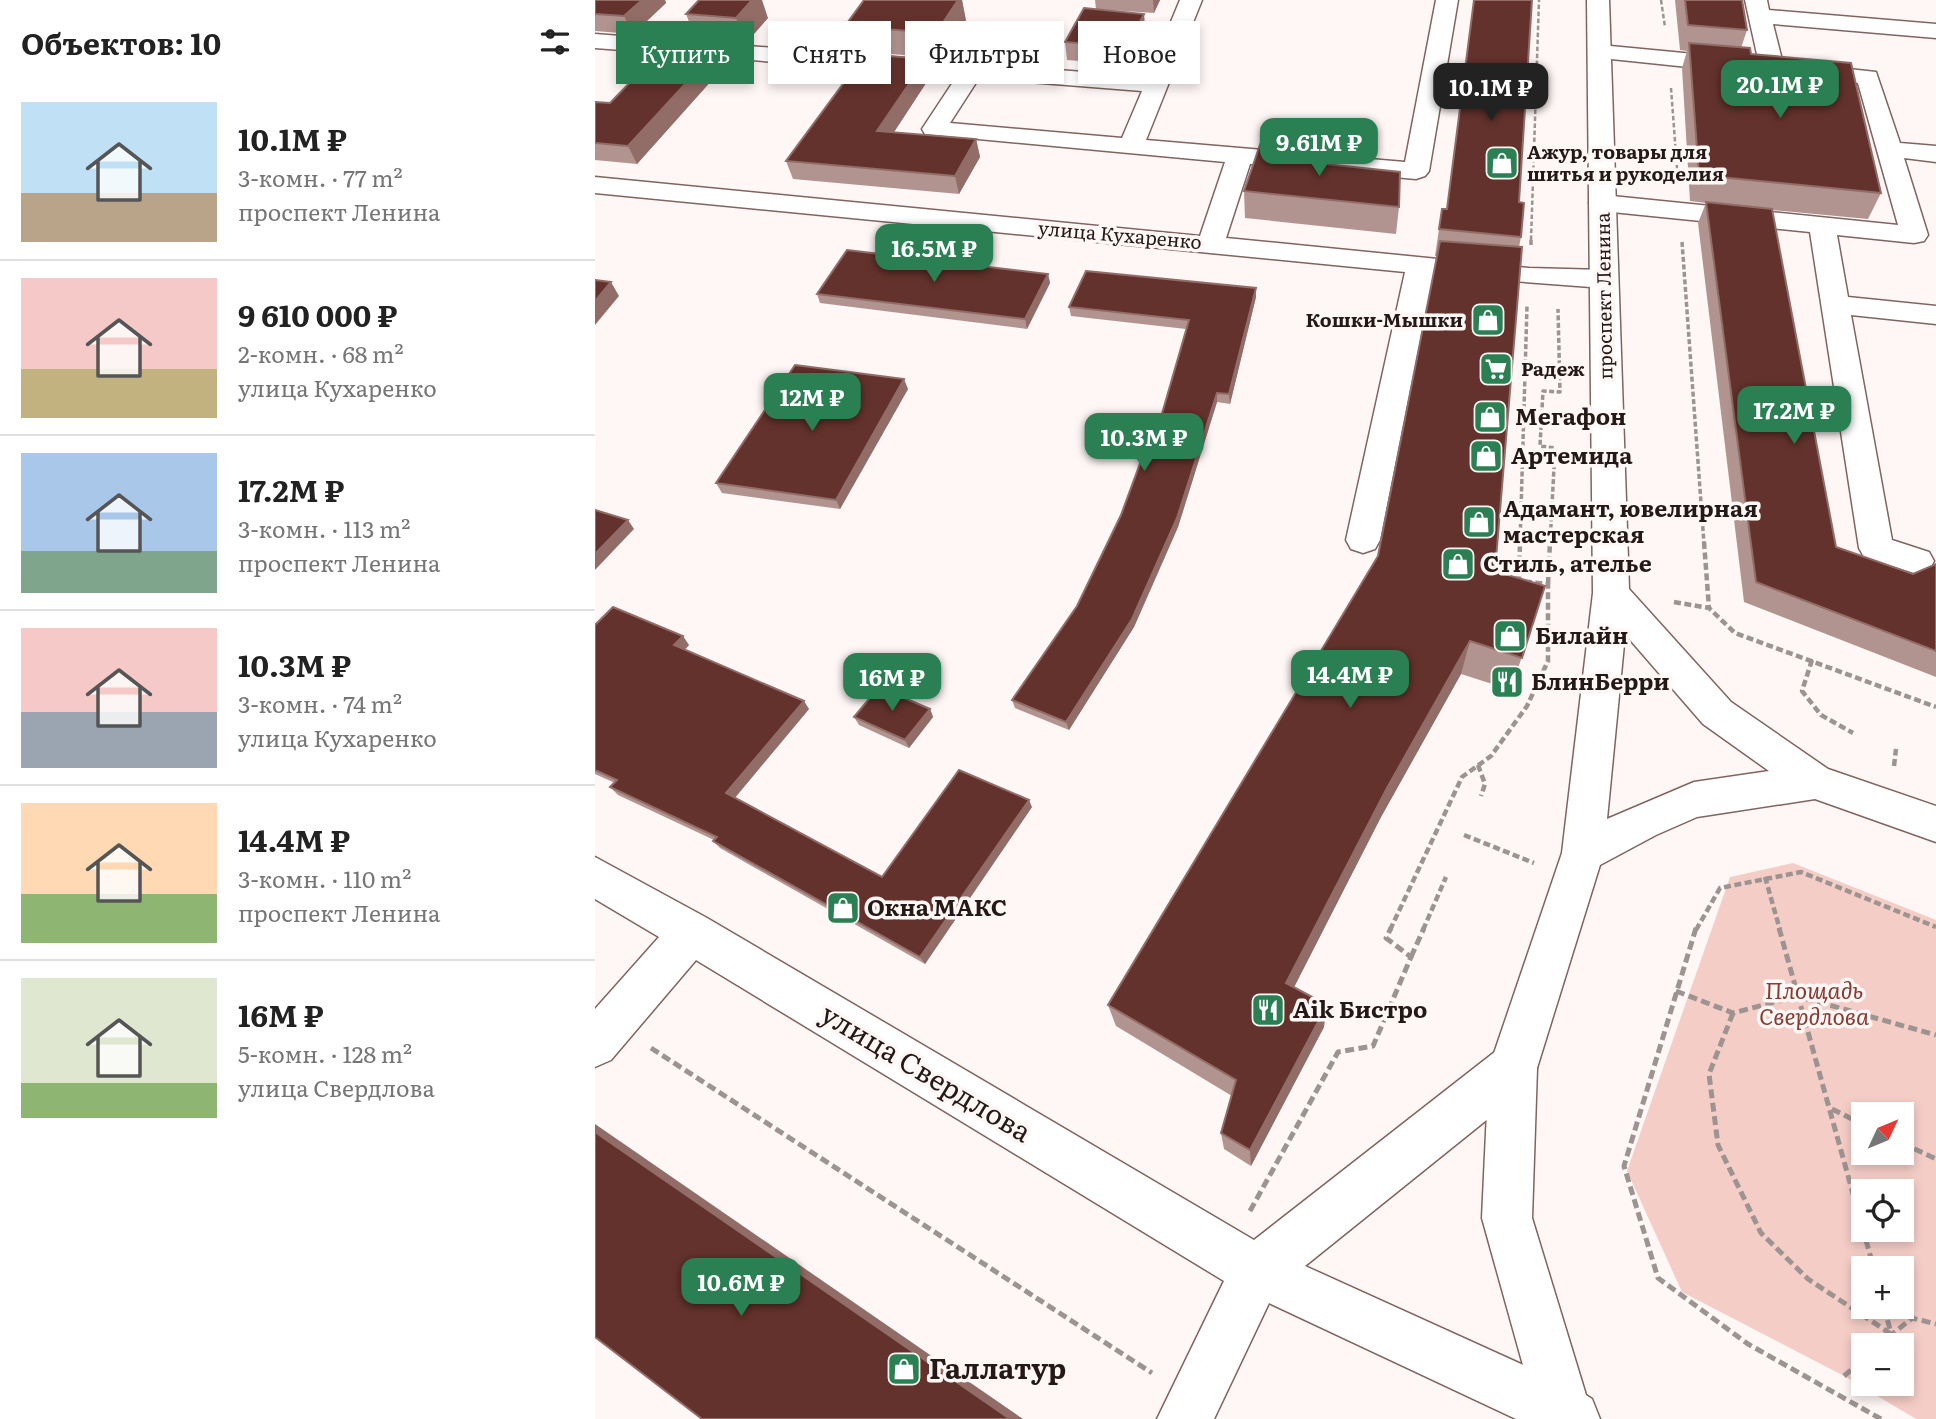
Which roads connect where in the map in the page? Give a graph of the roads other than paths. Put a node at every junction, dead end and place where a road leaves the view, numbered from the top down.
1 (1191, 0) edge
2 (1447, 0) edge
3 (1598, 0) edge
4 (1758, 8) edge
5 (1182, 21) edge
6 (1936, 31) edge
7 (595, 41) edge
8 (1600, 52) junction
9 (905, 66) edge
10 (1772, 68) junction
11 (1064, 78) edge
12 (963, 84) edge
13 (1155, 85) joint
14 (1131, 146) junction
15 (1889, 149) junction
16 (1936, 154) edge
17 (1241, 155) junction
18 (595, 185) edge
19 (1602, 203) junction
20 (1822, 226) junction
21 (1211, 244) junction
22 (1421, 265) junction
23 (1604, 279) junction
24 (1835, 304) junction
25 (1936, 315) edge
26 (1363, 540) dead end
27 (1917, 561) dead end
28 (1611, 593) junction
29 (1815, 782) junction
30 (1936, 824) edge
31 (1578, 866) junction
32 (595, 876) edge
33 (691, 933) junction
34 (604, 1034) edge
35 (1513, 1068) junction
36 (1242, 1261) junction
37 (1568, 1416) edge
38 (1185, 1419) edge

1 - 5 main road
2 - 17 main road
3 - 8 main road, проспект Ленина
4 - 6 main road
4 - 10 main road
7 - 9 main road
8 - 10 main road
8 - 19 main road, проспект Ленина
10 - 15 main road
11 - 13 main road
12 - 14 main road
13 - 14 main road
14 - 17 main road
15 - 16 main road
15 - 20 main road
17 - 21 main road
18 - 21 main road, улица Кухаренко
19 - 20 main road
19 - 23 main road, проспект Ленина
20 - 24 main road
21 - 22 main road, улица Кухаренко
22 - 23 main road, улица Кухаренко
22 - 26 main road
23 - 28 main road, проспект Ленина
24 - 25 main road
24 - 27 main road
28 - 29 main road
28 - 31 main road, проспект Ленина
29 - 30 main road
29 - 31 main road
31 - 35 main road, проспект Ленина
32 - 33 main road, улица Свердлова
33 - 34 main road
33 - 36 main road, улица Свердлова
35 - 36 main road
35 - 37 main road, проспект Ленина
36 - 37 main road, улица Свердлова
36 - 38 main road

